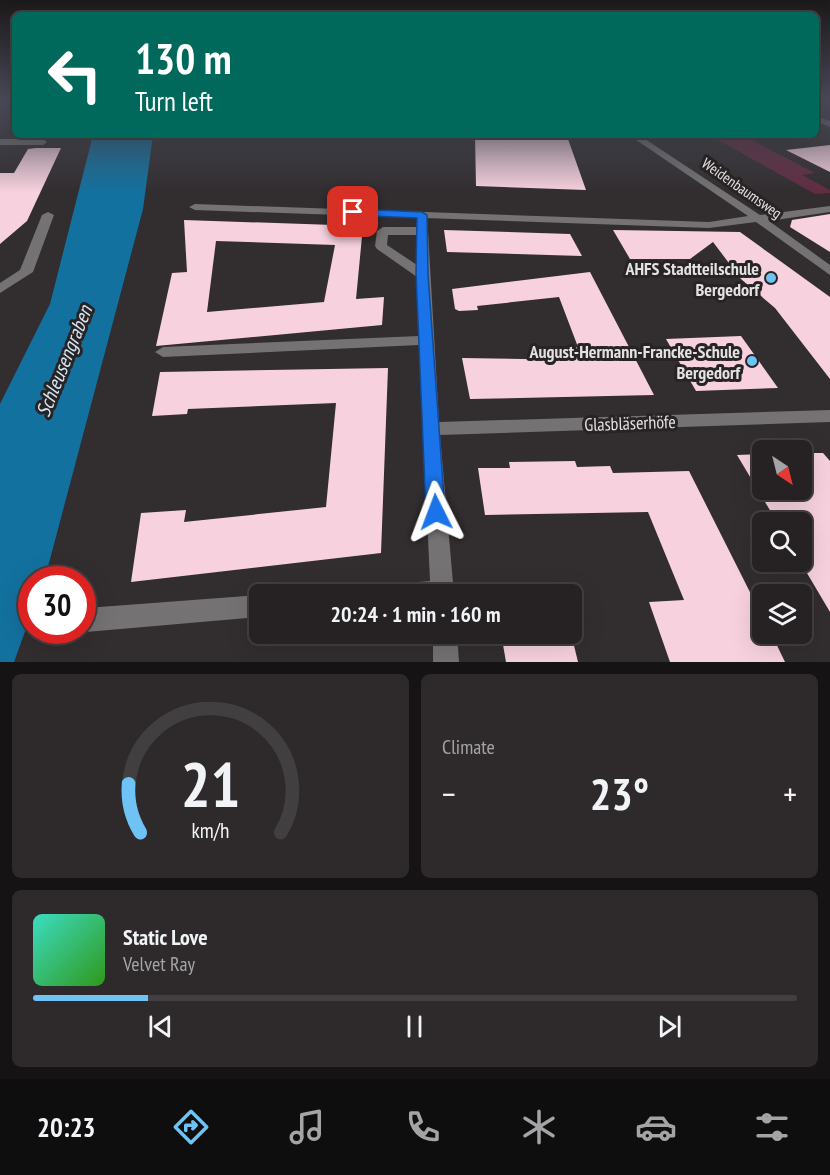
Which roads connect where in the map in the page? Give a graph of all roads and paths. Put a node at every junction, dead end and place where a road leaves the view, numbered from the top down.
1 (638, 138) edge
2 (0, 142) edge
3 (43, 142) dead end
4 (195, 207) dead end
5 (830, 210) edge
6 (48, 215) dead end
7 (422, 215) junction
8 (759, 219) junction
9 (422, 231) junction
10 (830, 271) edge
11 (422, 274) junction
12 (0, 290) edge
13 (427, 340) junction
14 (163, 352) dead end
15 (830, 416) edge
16 (430, 429) junction
17 (441, 584) edge
18 (249, 607) edge
19 (96, 619) edge
20 (445, 644) edge
21 (447, 662) edge

1 - 8 street, Weidenbaumsweg
2 - 3 street
4 - 7 street
5 - 8 street
6 - 12 street
7 - 8 street
7 - 9 street
8 - 10 street, Weidenbaumsweg
9 - 11 street
9 - 11 street
11 - 13 street
13 - 14 street
13 - 16 street
15 - 16 street, Glasbläserhöfe
16 - 17 street
18 - 19 street
20 - 21 street

